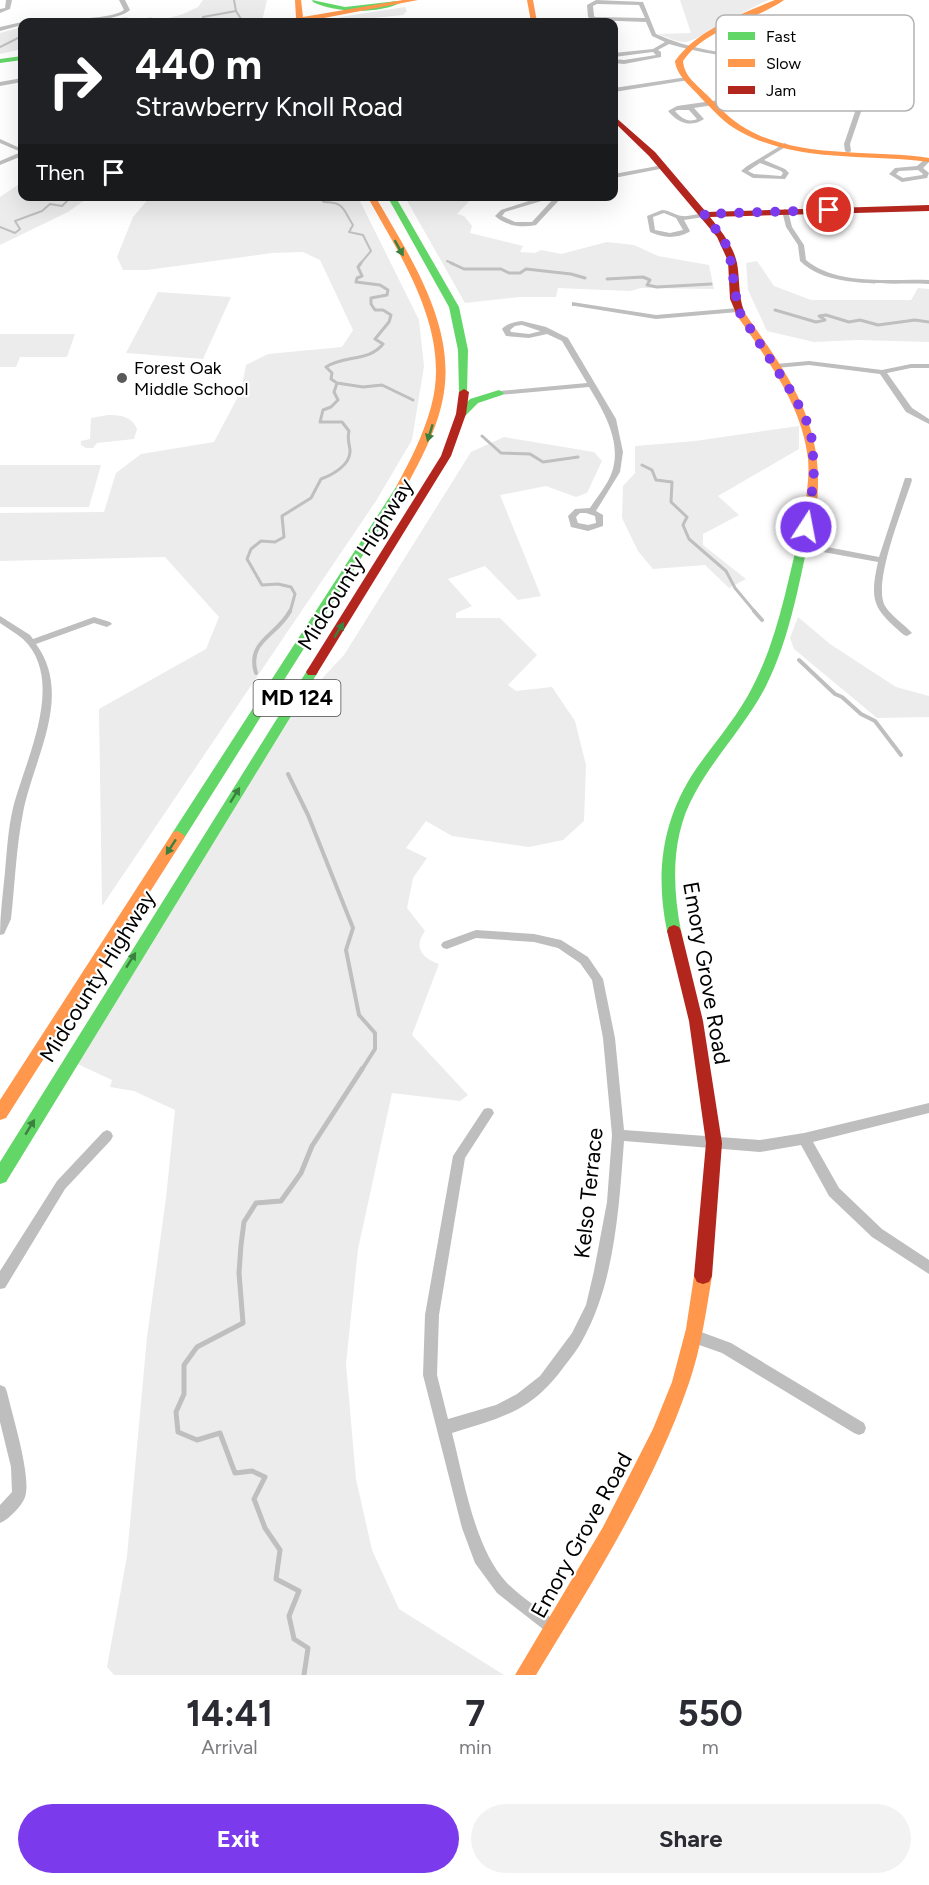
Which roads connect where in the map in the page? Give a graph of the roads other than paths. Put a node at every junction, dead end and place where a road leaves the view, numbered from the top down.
1 (9, 0) edge
2 (122, 0) edge
3 (298, 0) edge
4 (315, 0) edge
5 (415, 0) edge
6 (530, 0) edge
7 (781, 0) edge
8 (397, 3) junction
9 (3, 10) edge
10 (746, 15) edge
11 (96, 18) edge
12 (300, 18) edge
13 (317, 18) edge
14 (326, 18) edge
15 (533, 18) edge
16 (593, 18) edge
17 (618, 19) edge
18 (647, 20) junction
19 (18, 25) edge
20 (0, 29) edge
21 (716, 32) edge
22 (670, 41) junction
23 (690, 47) junction
24 (654, 50) junction
25 (716, 53) edge
26 (618, 54) edge
27 (18, 59) edge
28 (0, 61) edge
29 (618, 62) edge
30 (687, 79) junction
31 (18, 81) edge
32 (0, 84) edge
33 (618, 89) edge
34 (716, 102) edge
35 (712, 103) junction
36 (716, 106) edge
37 (687, 107) dead end
38 (722, 111) edge
39 (858, 111) edge
40 (618, 122) edge
41 (0, 141) edge
42 (785, 145) junction
43 (18, 150) edge
44 (849, 151) junction
45 (18, 154) edge
46 (760, 161) junction
47 (0, 163) edge
48 (925, 163) edge
49 (663, 167) junction
50 (618, 175) edge
51 (374, 201) edge
52 (394, 201) edge
53 (536, 201) edge
54 (555, 201) edge
55 (929, 208) edge
56 (785, 211) junction
57 (704, 214) junction
58 (680, 218) junction
59 (929, 282) edge
60 (575, 304) dead end
61 (738, 310) junction
62 (547, 332) dead end
63 (776, 366) junction
64 (929, 366) edge
65 (882, 372) junction
66 (465, 379) junction
67 (591, 385) junction
68 (499, 393) junction
69 (461, 414) junction
70 (929, 422) edge
71 (908, 480) dead end
72 (592, 511) dead end
73 (801, 545) junction
74 (883, 560) junction
75 (0, 619) edge
76 (107, 624) dead end
77 (907, 633) dead end
78 (31, 643) junction
79 (0, 931) edge
80 (447, 945) dead end
81 (929, 1108) edge
82 (0, 1113) edge
83 (488, 1113) dead end
84 (618, 1135) junction
85 (107, 1136) dead end
86 (804, 1139) junction
87 (714, 1143) junction
88 (0, 1177) edge
89 (929, 1268) edge
90 (0, 1283) edge
91 (693, 1336) junction
92 (0, 1392) edge
93 (444, 1428) junction
94 (859, 1428) dead end
95 (0, 1516) edge
96 (553, 1628) junction
97 (525, 1675) edge

1 - 9 street
2 - 11 street
3 - 12 street
4 - 8 street
4 - 13 street
5 - 8 street
6 - 15 street
7 - 10 street
8 - 14 street
16 - 18 street
17 - 18 street
18 - 22 street
19 - 20 street
21 - 23 street
22 - 23 street
22 - 24 street
23 - 25 street
23 - 30 street
24 - 26 street
24 - 29 street
27 - 28 street
30 - 33 street
30 - 35 street
31 - 32 street
34 - 35 street
35 - 36 street
35 - 37 street
38 - 42 street
39 - 44 street
40 - 49 street, Emory Grove Road
41 - 43 street
42 - 44 street
42 - 46 street
44 - 48 street
45 - 47 street
46 - 46 street
48 - 48 street
49 - 50 street
49 - 57 street, Emory Grove Road
51 -> 82 street, Midcounty Highway / MD 124
52 - 66 street, Midcounty Highway / MD 124
53 - 54 street
55 - 56 street
56 - 57 street
56 - 59 street
57 - 58 street
57 - 61 street, Emory Grove Road
58 - 58 street
60 - 61 street
61 - 63 street, Emory Grove Road
62 - 67 street
63 - 65 street
63 - 73 street, Emory Grove Road
64 - 65 street
65 - 70 street
66 - 68 street
66 - 69 street, Midcounty Highway / MD 124
67 - 68 street
67 - 72 street
68 - 69 street
88 -> 69 street, Midcounty Highway / MD 124
71 - 74 street
73 - 74 street
73 - 87 street, Emory Grove Road
74 - 77 street
75 - 78 street
76 - 78 street
78 - 79 street
80 - 84 street, Kelso Terrace
81 - 86 street
83 - 93 street
84 - 87 street
84 - 93 street, Kelso Terrace
85 - 90 street
86 - 87 street
86 - 89 street
87 - 91 street, Emory Grove Road
91 - 94 street
91 - 96 street, Emory Grove Road
92 - 95 street
93 - 96 street
96 - 97 street, Emory Grove Road

